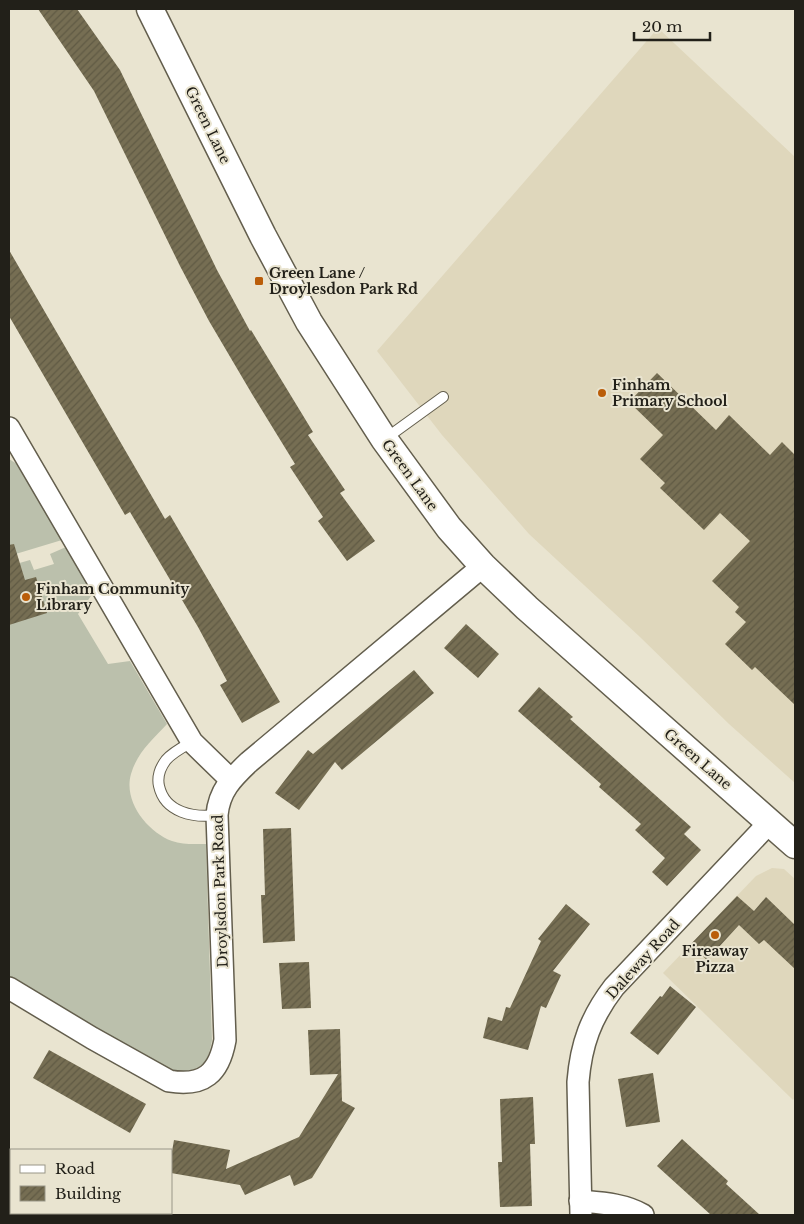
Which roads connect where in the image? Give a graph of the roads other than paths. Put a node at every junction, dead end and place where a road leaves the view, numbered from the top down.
1 (150, 9) edge
2 (443, 397) dead end
3 (9, 428) edge
4 (384, 439) junction
5 (483, 566) junction
6 (192, 742) junction
7 (230, 779) junction
8 (217, 815) junction
9 (784, 832) edge
10 (9, 988) edge
11 (581, 1208) edge
12 (644, 1215) edge

1 - 4 street, Green Lane
2 - 4 lane
3 - 6 street
4 - 5 street, Green Lane
5 - 7 street, Droylsdon Park Road
5 - 9 street, Green Lane
6 - 7 street
6 - 8 lane
7 - 8 street, Droylsdon Park Road
8 - 10 street, Droylsdon Park Road
9 - 11 street, Daleway Road
11 - 12 street

